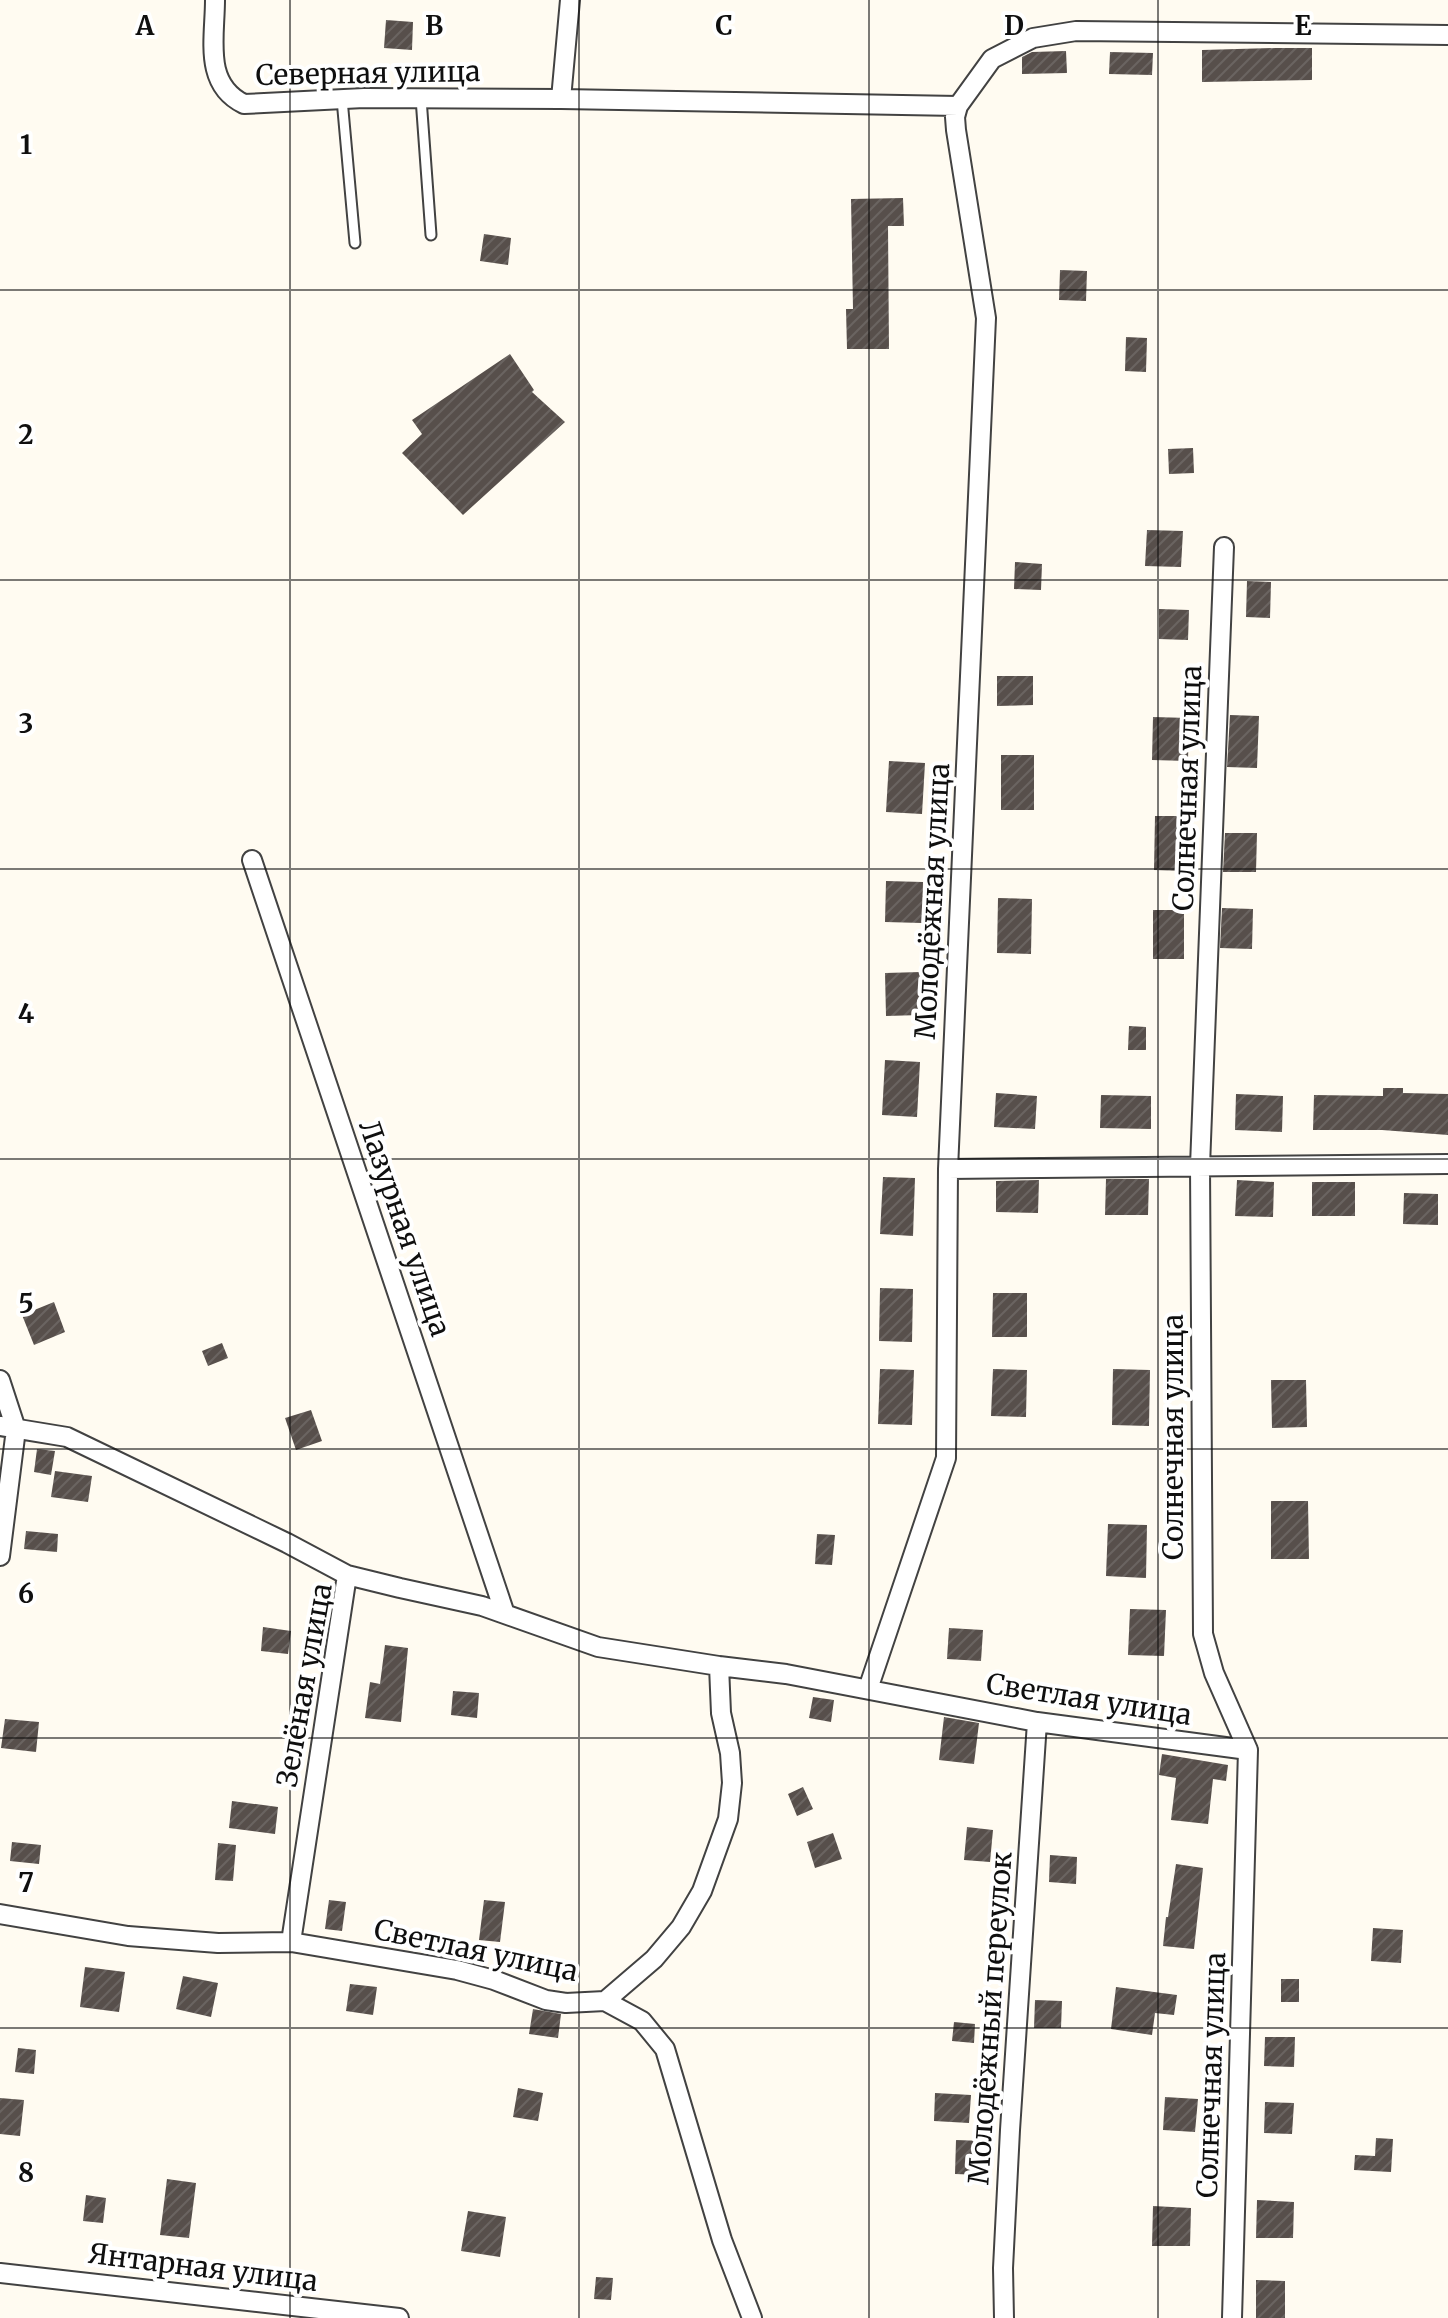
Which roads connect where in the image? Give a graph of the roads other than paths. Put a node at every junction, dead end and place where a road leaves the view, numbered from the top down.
1 (215, 0) edge
2 (570, 0) edge
3 (1448, 35) edge
4 (421, 98) junction
5 (342, 99) junction
6 (561, 99) junction
7 (958, 106) junction
8 (431, 235) dead end
9 (355, 243) dead end
10 (1224, 547) dead end
11 (252, 860) dead end
12 (1448, 1164) edge
13 (1200, 1166) junction
14 (948, 1169) junction
15 (0, 1380) edge
16 (8, 1428) edge
17 (0, 1556) edge
18 (347, 1575) junction
19 (505, 1614) junction
20 (719, 1666) junction
21 (868, 1689) junction
22 (1037, 1722) junction
23 (1248, 1750) junction
24 (0, 1914) edge
25 (291, 1942) junction
26 (605, 2001) junction
27 (0, 2273) edge
28 (399, 2318) edge
29 (752, 2318) edge
30 (1004, 2318) edge
31 (1232, 2318) edge

1 - 5 street, Северная улица
2 - 6 street
3 - 7 street
4 - 5 street, Северная улица
4 - 6 street, Северная улица
4 - 8 lane
5 - 9 lane
6 - 7 street, Северная улица
7 - 14 street, Молодёжная улица
10 - 13 street, Солнечная улица
11 - 19 street, Лазурная улица
12 - 13 street
13 - 14 street
13 - 23 street, Солнечная улица
14 - 21 street, Молодёжная улица
15 - 16 street
16 - 17 street
16 - 18 street
18 - 19 street, Зелёная улица
18 - 25 street, Зелёная улица
19 - 20 street, Зелёная улица
20 - 21 street, Светлая улица
20 - 26 street, Светлая улица
21 - 22 street, Светлая улица
22 - 23 street, Светлая улица
22 - 30 street, Молодёжный переулок
23 - 31 street, Солнечная улица
24 - 25 street, Светлая улица
25 - 26 street, Светлая улица
26 - 29 street
27 - 28 street, Янтарная улица

